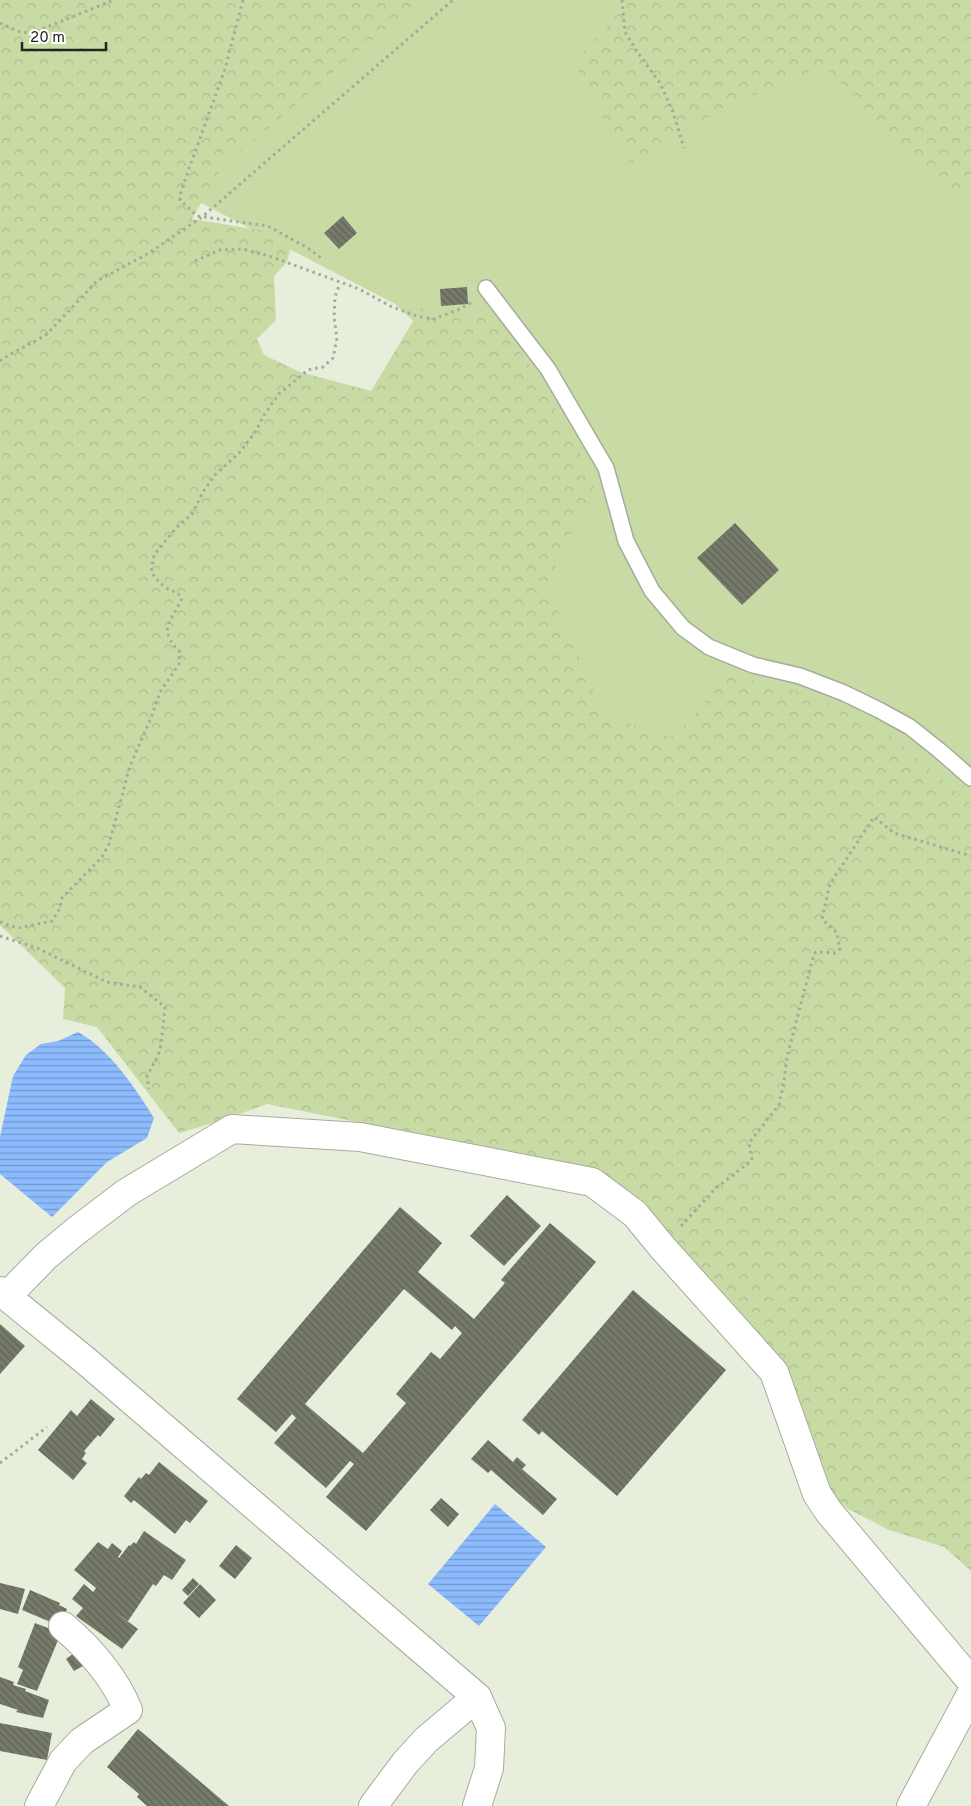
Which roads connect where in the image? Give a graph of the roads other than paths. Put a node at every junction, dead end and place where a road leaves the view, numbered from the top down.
1 (486, 288) road end
2 (971, 778) edge
3 (3, 1294) edge
4 (62, 1626) dead end
5 (971, 1681) edge
6 (971, 1694) edge
7 (477, 1697) junction
8 (39, 1806) edge
9 (373, 1806) edge
10 (477, 1806) edge
11 (911, 1806) edge

1 - 2 lane
3 - 5 street
3 - 7 street
4 - 8 street
6 - 11 street
7 - 9 street
7 - 10 street

